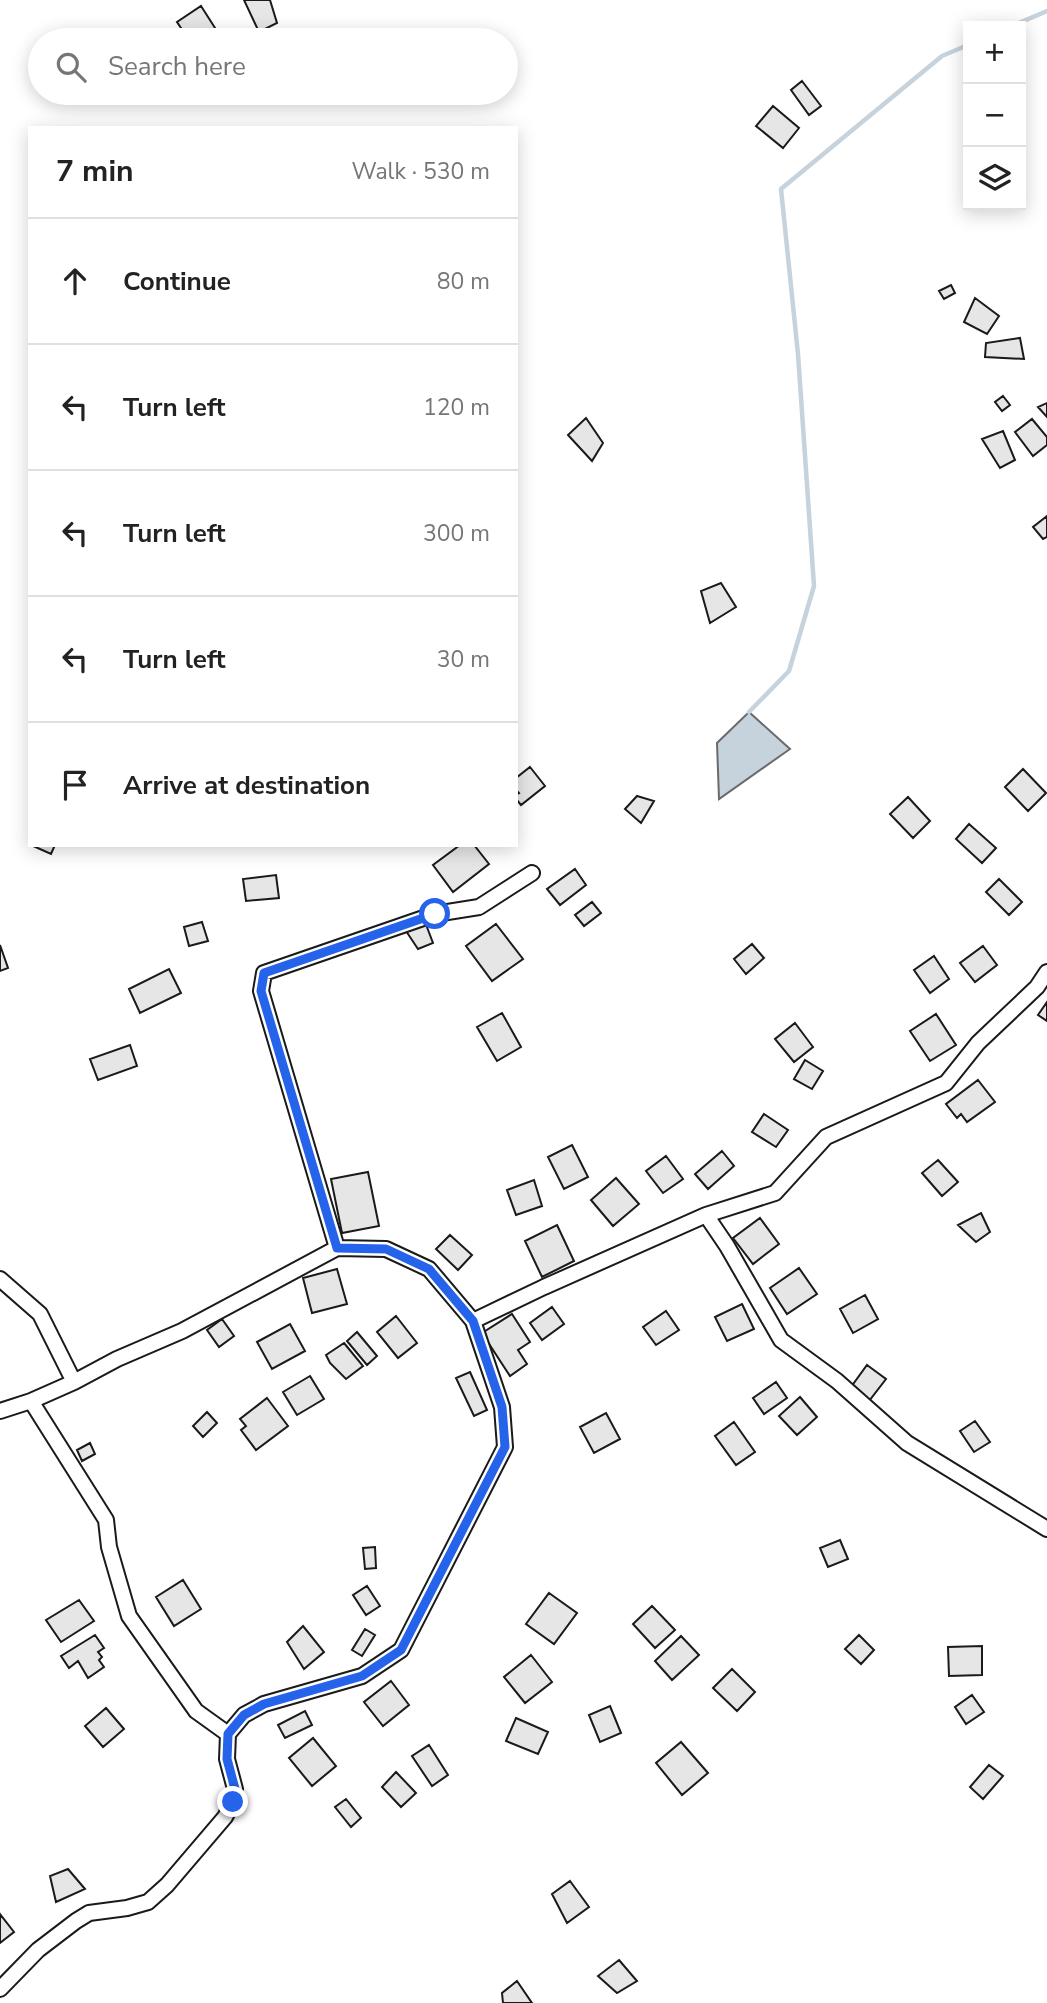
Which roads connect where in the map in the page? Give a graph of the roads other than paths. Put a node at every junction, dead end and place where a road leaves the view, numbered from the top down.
1 (532, 873) dead end
2 (1047, 972) edge
3 (706, 1215) junction
4 (337, 1248) junction
5 (0, 1279) edge
6 (473, 1321) junction
7 (74, 1382) junction
8 (30, 1401) junction
9 (0, 1411) edge
10 (1047, 1528) edge
11 (228, 1734) junction
12 (0, 1989) edge

1 - 4 street
2 - 3 street
3 - 6 street
3 - 10 street
4 - 6 street
4 - 7 street
5 - 7 street
6 - 11 street
7 - 8 street
8 - 9 street
8 - 11 street
11 - 12 street

